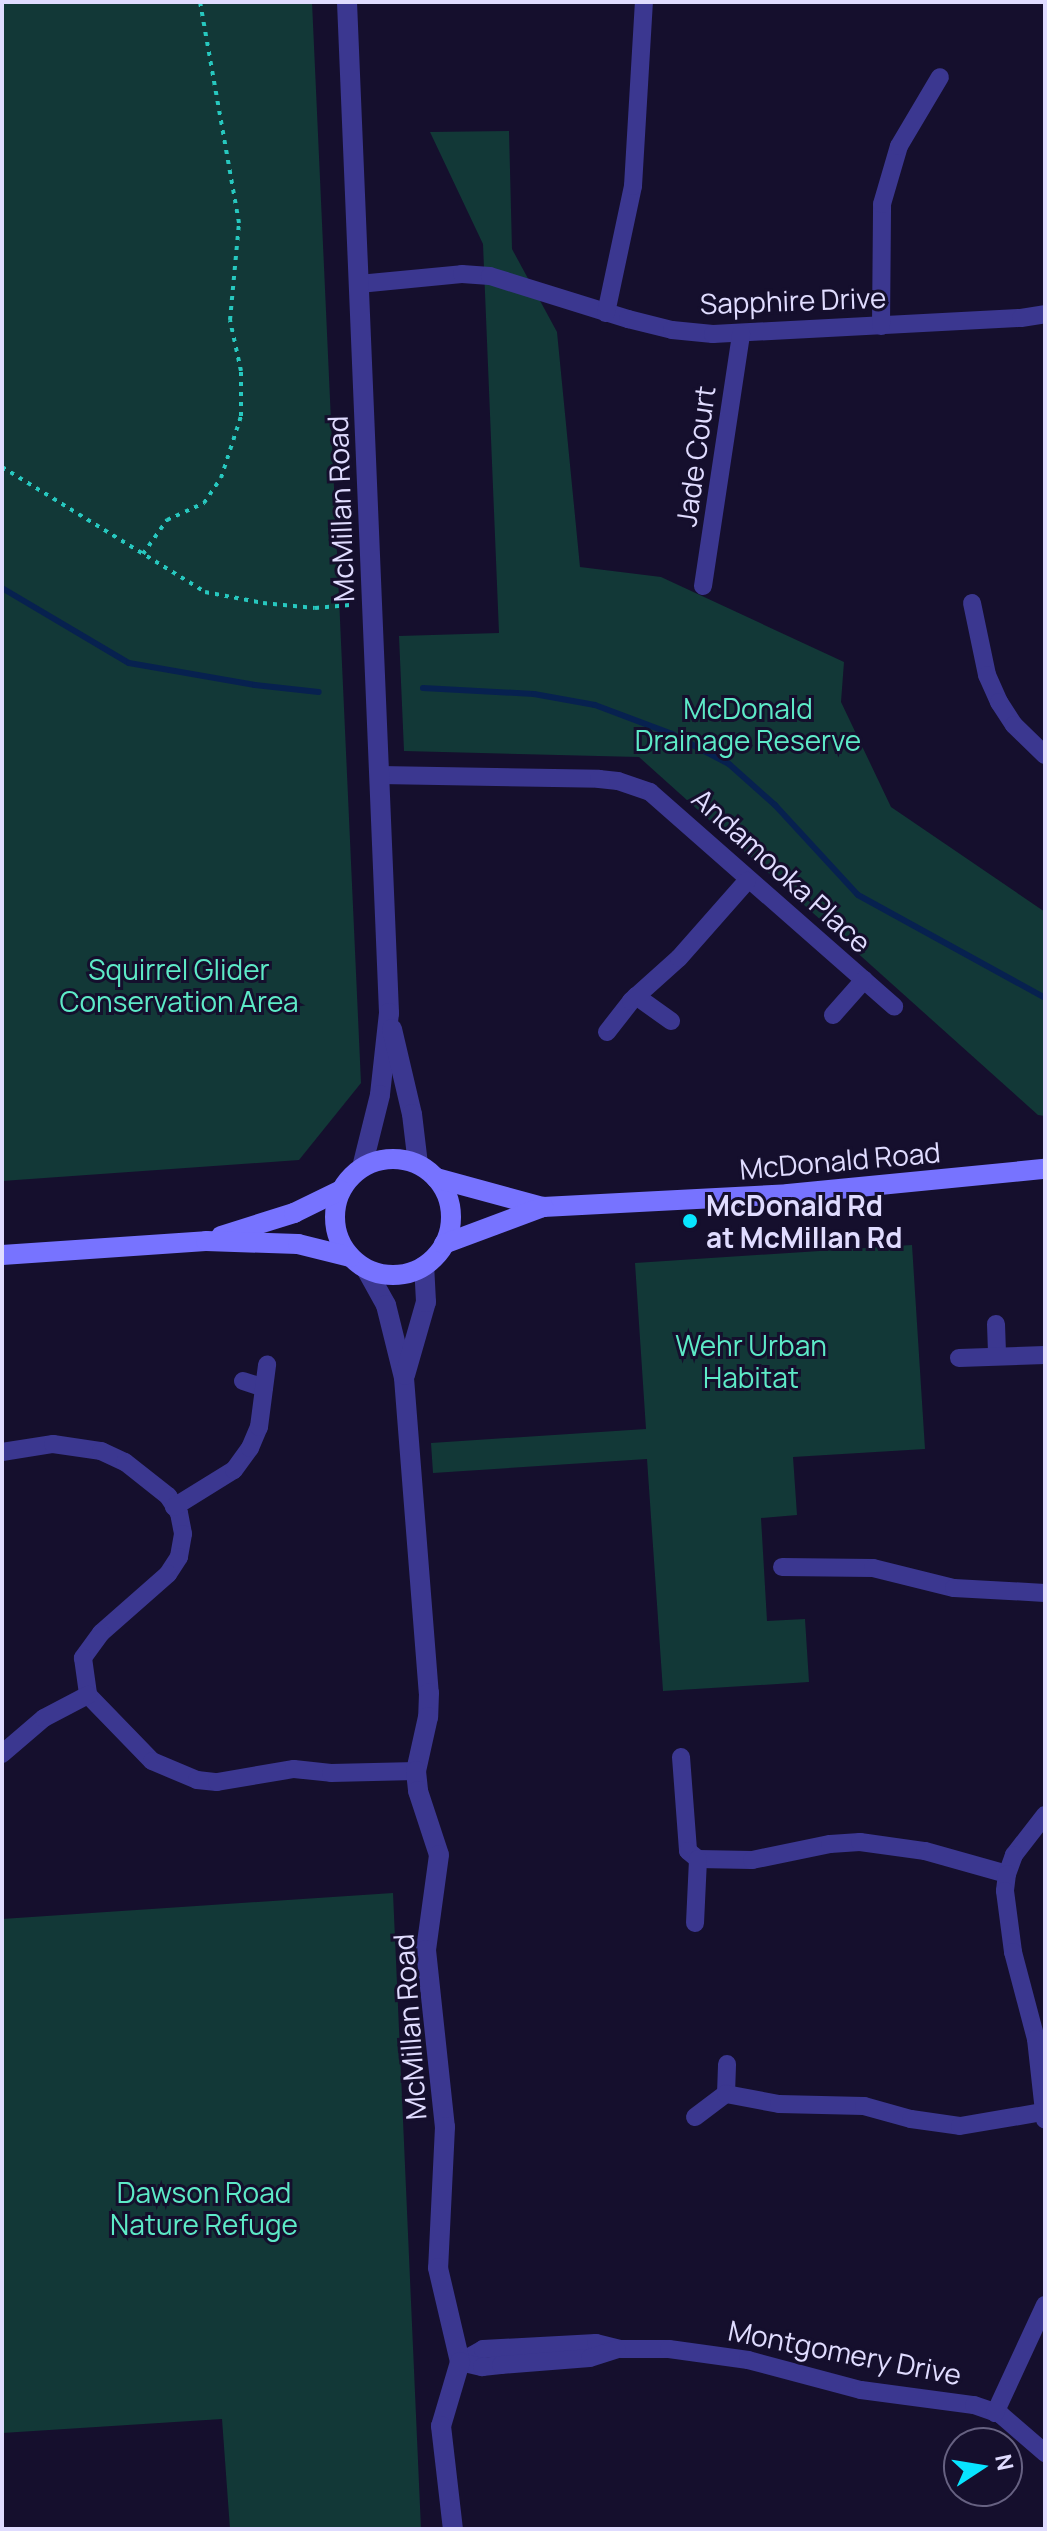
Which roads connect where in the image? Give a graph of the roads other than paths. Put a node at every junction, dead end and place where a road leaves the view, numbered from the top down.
1 (347, 2) edge
2 (644, 2) edge
3 (940, 77) dead end
4 (359, 284) junction
5 (606, 313) junction
6 (1045, 314) edge
7 (881, 326) junction
8 (741, 334) junction
9 (703, 586) dead end
10 (972, 603) dead end
11 (1045, 755) edge
12 (380, 775) junction
13 (747, 881) junction
14 (864, 980) junction
15 (636, 996) junction
16 (894, 1006) dead end
17 (389, 1013) junction
18 (833, 1015) dead end
19 (671, 1021) dead end
20 (607, 1032) dead end
21 (418, 1164) junction
22 (362, 1167) junction
23 (1045, 1169) edge
24 (436, 1178) junction
25 (341, 1190) junction
26 (543, 1207) junction
27 (206, 1241) junction
28 (444, 1244) junction
29 (2, 1255) edge
30 (358, 1263) junction
31 (424, 1266) junction
32 (996, 1324) dead end
33 (1045, 1355) edge
34 (997, 1356) junction
35 (959, 1358) dead end
36 (267, 1365) dead end
37 (404, 1378) junction
38 (243, 1381) dead end
39 (264, 1388) junction
40 (2, 1452) edge
41 (174, 1507) junction
42 (782, 1567) dead end
43 (1045, 1593) edge
44 (88, 1695) junction
45 (2, 1754) edge
46 (681, 1757) dead end
47 (416, 1771) junction
48 (1045, 1815) edge
49 (698, 1859) junction
50 (1007, 1874) junction
51 (695, 1923) dead end
52 (727, 2064) dead end
53 (726, 2094) junction
54 (1044, 2116) edge
55 (695, 2117) dead end
56 (1045, 2305) edge
57 (460, 2362) junction
58 (995, 2413) junction
59 (1045, 2453) edge
60 (453, 2529) edge

1 - 4 street, McMillan Road
2 - 5 street
3 - 7 street
4 - 5 street, Sapphire Drive
4 - 12 street, McMillan Road
5 - 8 street, Sapphire Drive
6 - 7 street, Sapphire Drive
7 - 8 street, Sapphire Drive
8 - 9 street, Jade Court
10 - 11 street
12 - 13 street, Andamooka Place
12 - 17 street, McMillan Road
13 - 14 street, Andamooka Place
13 - 15 street
14 - 16 street, Andamooka Place
14 - 18 street, Andamooka Place
15 - 19 street
15 - 20 street
17 - 21 street, McMillan Road
17 - 22 street, McMillan Road
21 - 22 main road
21 - 24 main road
22 - 25 main road
23 - 26 main road, McDonald Road
24 - 26 main road, McDonald Road
24 - 28 main road
25 - 27 main road
25 - 30 main road
26 - 28 main road, McDonald Road
27 - 29 main road
27 - 30 main road
28 - 31 main road
30 - 31 main road
30 - 37 street, McMillan Road
31 - 37 street, McMillan Road
32 - 34 street
33 - 34 street
34 - 35 street
36 - 39 street
37 - 47 street, McMillan Road
38 - 39 street
39 - 41 street
40 - 41 street
41 - 44 street
42 - 43 street
44 - 45 street
44 - 47 street
46 - 49 street
47 - 57 street, McMillan Road
48 - 50 street
49 - 50 street
49 - 51 street
50 - 54 street
52 - 53 street
53 - 54 street
53 - 55 street
56 - 58 street
57 - 58 street, Montgomery Drive
57 - 60 street, McMillan Road
58 - 59 street, Montgomery Drive

